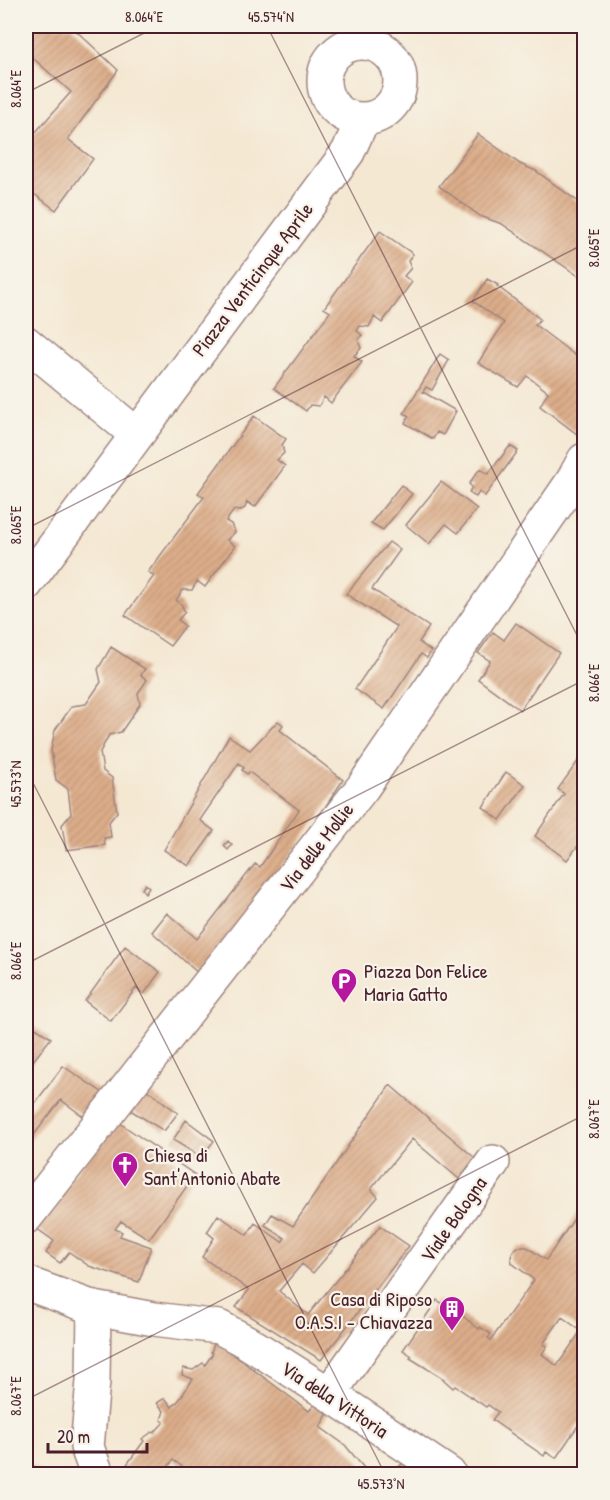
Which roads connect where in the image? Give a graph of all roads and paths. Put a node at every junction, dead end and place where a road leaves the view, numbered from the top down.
1 (362, 121) dead end
2 (26, 343) edge
3 (136, 434) junction
4 (585, 460) edge
5 (26, 584) edge
6 (493, 1162) dead end
7 (26, 1217) edge
8 (26, 1283) edge
9 (94, 1308) junction
10 (329, 1394) junction
11 (92, 1461) edge
12 (449, 1474) edge

1 - 3 street, Piazza Venticinque Aprile
2 - 3 street
3 - 5 street, Piazza Venticinque Aprile
4 - 7 street, Via delle Mollie
6 - 10 street, Viale Bologna
8 - 9 street
9 - 10 street, Via della Vittoria
9 - 11 street
10 - 12 street, Via della Vittoria

